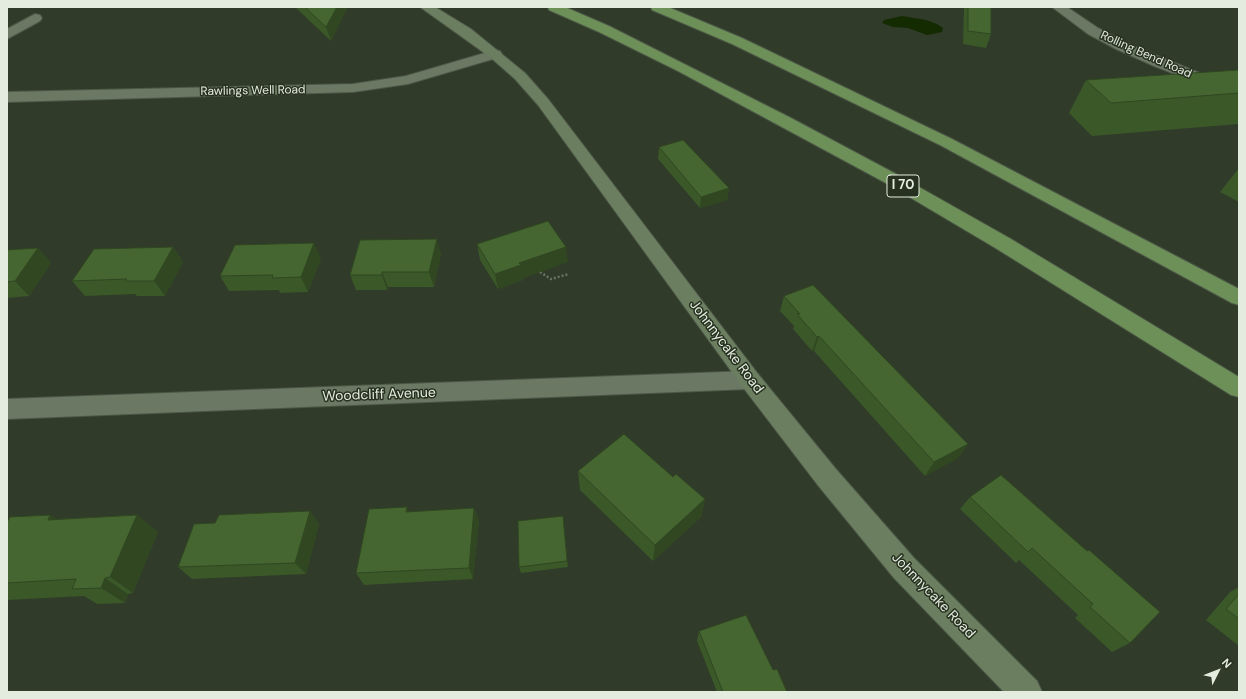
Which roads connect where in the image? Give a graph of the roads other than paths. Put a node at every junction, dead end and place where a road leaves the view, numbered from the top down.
1 (426, 7) edge
2 (554, 7) edge
3 (657, 7) edge
4 (1058, 7) edge
5 (35, 18) dead end
6 (7, 35) edge
7 (495, 54) junction
8 (1239, 94) edge
9 (7, 97) edge
10 (1239, 298) edge
11 (750, 380) junction
12 (1239, 388) edge
13 (7, 409) edge
14 (1026, 692) edge

1 - 7 street, Johnnycake Road
2 - 12 highway, I 70
3 - 10 highway
4 - 8 street, Rolling Bend Road
5 - 6 street
7 - 9 street, Rawlings Well Road
7 - 11 street, Johnnycake Road
11 - 13 street, Woodcliff Avenue
11 - 14 street, Johnnycake Road

